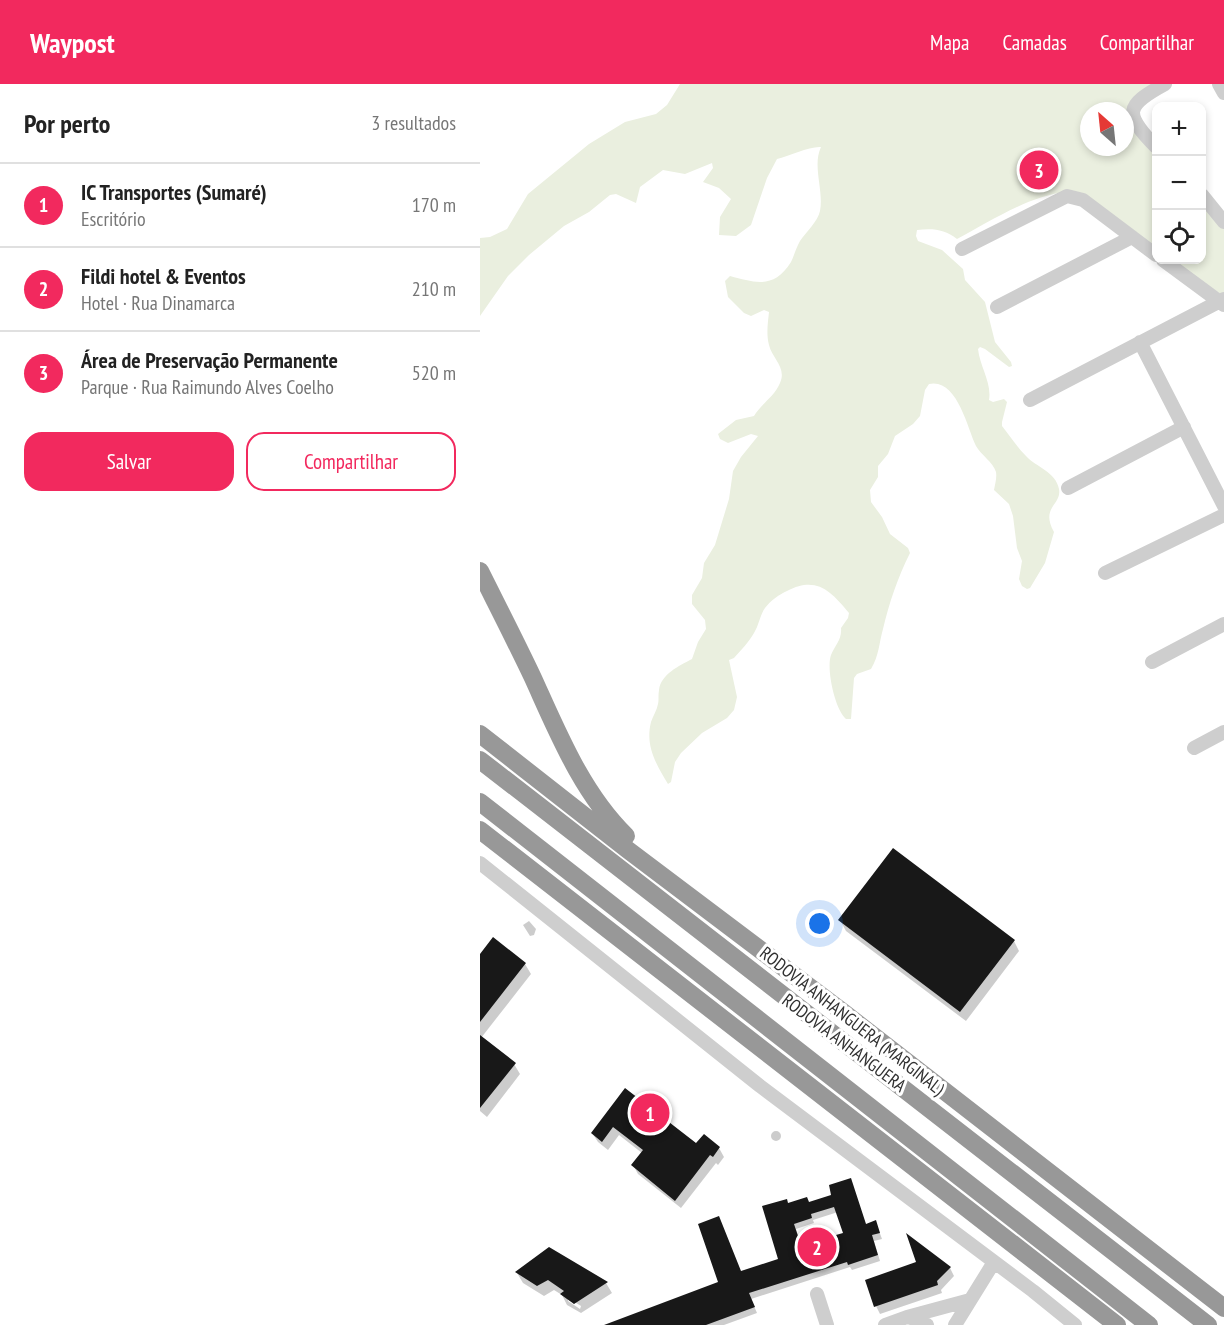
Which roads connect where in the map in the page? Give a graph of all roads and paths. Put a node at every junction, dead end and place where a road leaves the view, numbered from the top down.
1 (1166, 84) edge
2 (1219, 84) edge
3 (1224, 93) edge
4 (1152, 143) edge
5 (1206, 200) edge
6 (1224, 222) edge
7 (1132, 237) junction
8 (962, 249) dead end
9 (1152, 252) edge
10 (1169, 264) edge
11 (1222, 302) edge
12 (997, 307) dead end
13 (1140, 342) junction
14 (1030, 400) dead end
15 (1184, 427) junction
16 (1068, 488) dead end
17 (1224, 506) edge
18 (1224, 515) edge
19 (480, 571) edge
20 (1105, 573) dead end
21 (1224, 624) edge
22 (1152, 662) dead end
23 (1224, 732) edge
24 (480, 734) edge
25 (1194, 748) dead end
26 (480, 760) edge
27 (480, 802) edge
28 (480, 830) edge
29 (480, 863) edge
30 (726, 924) junction
31 (994, 1262) junction
32 (817, 1294) dead end
33 (970, 1300) junction
34 (1224, 1308) edge
35 (907, 1317) junction
36 (827, 1325) edge
37 (885, 1325) edge
38 (927, 1325) edge
39 (954, 1325) edge
40 (1075, 1325) edge
41 (1117, 1325) edge
42 (1149, 1325) edge
43 (1208, 1325) edge

1 - 4 street
2 - 3 street
5 - 6 street
7 - 8 street
7 - 9 street
7 - 12 street
10 - 11 street
11 - 13 street
13 - 14 street
13 - 15 street
15 - 16 street
15 - 17 street
18 - 20 street
19 - 30 highway
21 - 22 street
23 - 25 street
24 - 30 highway, RODOVIA ANHANGUERA (MARGINAL)
26 - 43 highway, RODOVIA ANHANGUERA
27 - 42 highway, RODOVIA ANHANGUERA
28 - 41 highway
29 - 31 street
30 - 34 highway, RODOVIA ANHANGUERA (MARGINAL)
31 - 33 street
31 - 40 street
32 - 36 street
33 - 35 street
33 - 39 street
35 - 37 street
35 - 38 street

